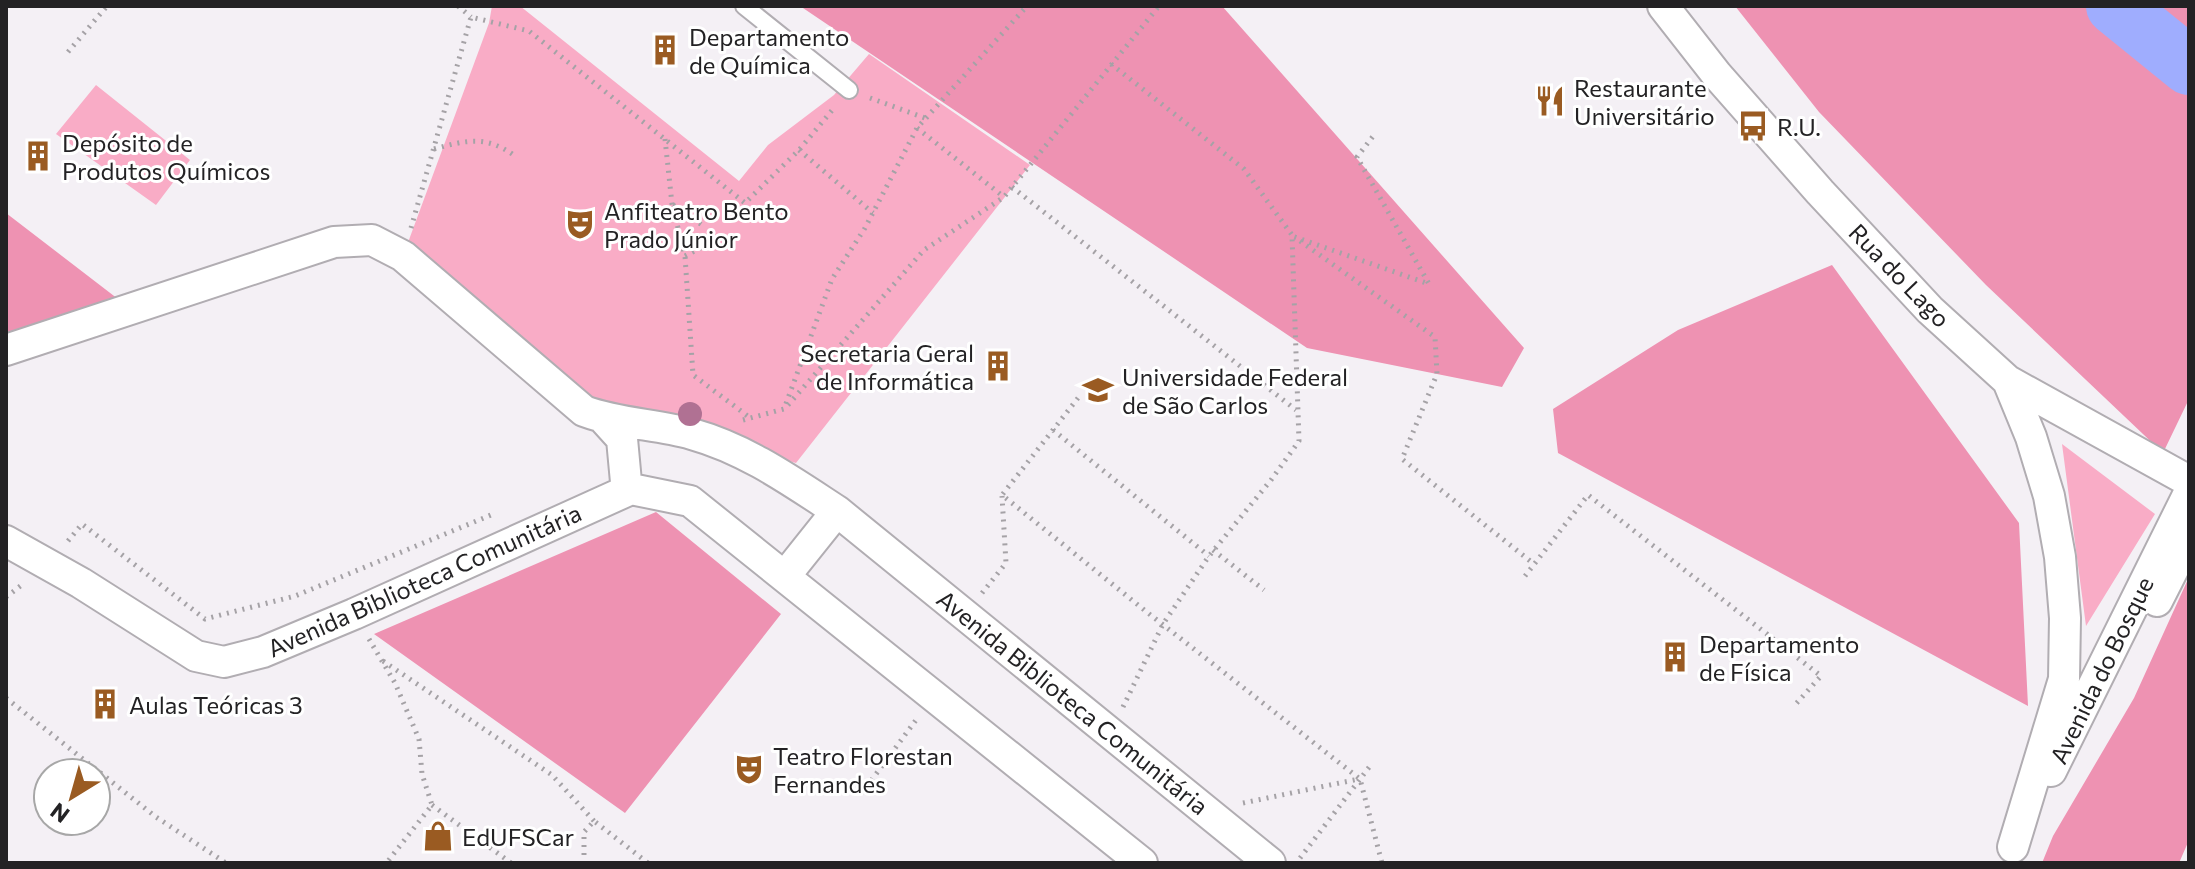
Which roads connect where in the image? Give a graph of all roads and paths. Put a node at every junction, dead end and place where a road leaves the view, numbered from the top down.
1 (107, 6) edge
2 (458, 6) edge
3 (744, 6) edge
4 (1027, 6) edge
5 (1159, 6) edge
6 (1663, 6) edge
7 (471, 17) junction
8 (68, 52) dead end
9 (1111, 64) junction
10 (849, 90) junction
11 (925, 118) junction
12 (917, 128) junction
13 (1374, 135) dead end
14 (665, 139) junction
15 (433, 150) junction
16 (799, 150) junction
17 (515, 156) dead end
18 (1012, 187) junction
19 (1004, 197) junction
20 (672, 204) junction
21 (873, 213) junction
22 (702, 225) dead end
23 (1292, 236) junction
24 (719, 238) dead end
25 (403, 256) junction
26 (685, 256) junction
27 (6, 350) edge
28 (2008, 381) junction
29 (1078, 398) dead end
30 (784, 409) junction
31 (1297, 411) junction
32 (603, 418) junction
33 (750, 418) junction
34 (1053, 430) junction
35 (693, 434) junction
36 (2189, 481) edge
37 (631, 489) junction
38 (2189, 493) edge
39 (1002, 495) junction
40 (837, 511) junction
41 (496, 513) dead end
42 (2189, 538) edge
43 (6, 541) edge
44 (1211, 553) junction
45 (48, 564) junction
46 (1534, 564) junction
47 (785, 576) junction
48 (1525, 576) dead end
49 (1264, 590) dead end
50 (6, 597) edge
51 (354, 614) junction
52 (965, 615) junction
53 (1163, 624) junction
54 (381, 659) junction
55 (934, 695) junction
56 (6, 698) edge
57 (1794, 706) dead end
58 (1110, 733) junction
59 (1370, 766) dead end
60 (1360, 779) junction
61 (862, 793) dead end
62 (432, 805) junction
63 (1206, 811) junction
64 (594, 821) junction
65 (2010, 855) edge
66 (226, 863) edge
67 (390, 863) edge
68 (511, 863) edge
69 (584, 863) edge
70 (648, 863) edge
71 (1142, 863) edge
72 (1270, 863) edge
73 (1297, 863) edge
74 (1382, 863) edge

1 - 8 path
2 - 7 path
3 - 10 lane
4 - 11 path
5 - 9 path
6 - 28 street, Rua do Lago
7 - 14 path
7 - 15 path
9 - 18 path
9 - 23 path
10 - 11 path
10 - 16 path
11 - 12 path
12 - 19 path
12 - 21 path
13 - 23 path
14 - 16 path
14 - 20 path
15 - 17 path
15 - 25 path
16 - 21 path
18 - 19 path
18 - 31 path
19 - 30 path
20 - 22 path
20 - 26 path
21 - 30 path
23 - 31 path
23 - 46 path
24 - 26 path
25 - 27 street, Avenida Biblioteca Comunitária
25 - 32 street, Avenida Biblioteca Comunitária
26 - 33 path
28 - 36 street, Rua do Lago
28 - 65 street, Avenida do Bosque
29 - 34 path
30 - 33 path
31 - 44 path
32 - 35 street, Avenida Biblioteca Comunitária
32 - 37 street, Avenida Biblioteca Comunitária
33 - 35 path
34 - 39 path
34 - 44 path
35 - 40 street, Avenida Biblioteca Comunitária
37 - 47 street
37 - 51 street, Avenida Biblioteca Comunitária
38 - 65 street, Avenida do Bosque
39 - 52 path
39 - 53 path
40 - 47 street
40 - 52 street, Avenida Biblioteca Comunitária
41 - 45 path
42 - 65 street, Avenida do Bosque
43 - 45 street, Avenida Biblioteca Comunitária
44 - 49 path
44 - 53 path
45 - 50 path
45 - 51 street, Avenida Biblioteca Comunitária
46 - 48 path
46 - 57 path
47 - 55 street
51 - 54 path
52 - 58 street, Avenida Biblioteca Comunitária
53 - 58 path
53 - 60 path
54 - 62 path
54 - 64 path
55 - 61 path
55 - 71 street
56 - 66 path
58 - 63 street, Avenida Biblioteca Comunitária
59 - 60 path
60 - 63 path
60 - 73 path
60 - 74 path
62 - 67 path
62 - 68 path
63 - 72 street, Avenida Biblioteca Comunitária
64 - 69 path
64 - 70 path

